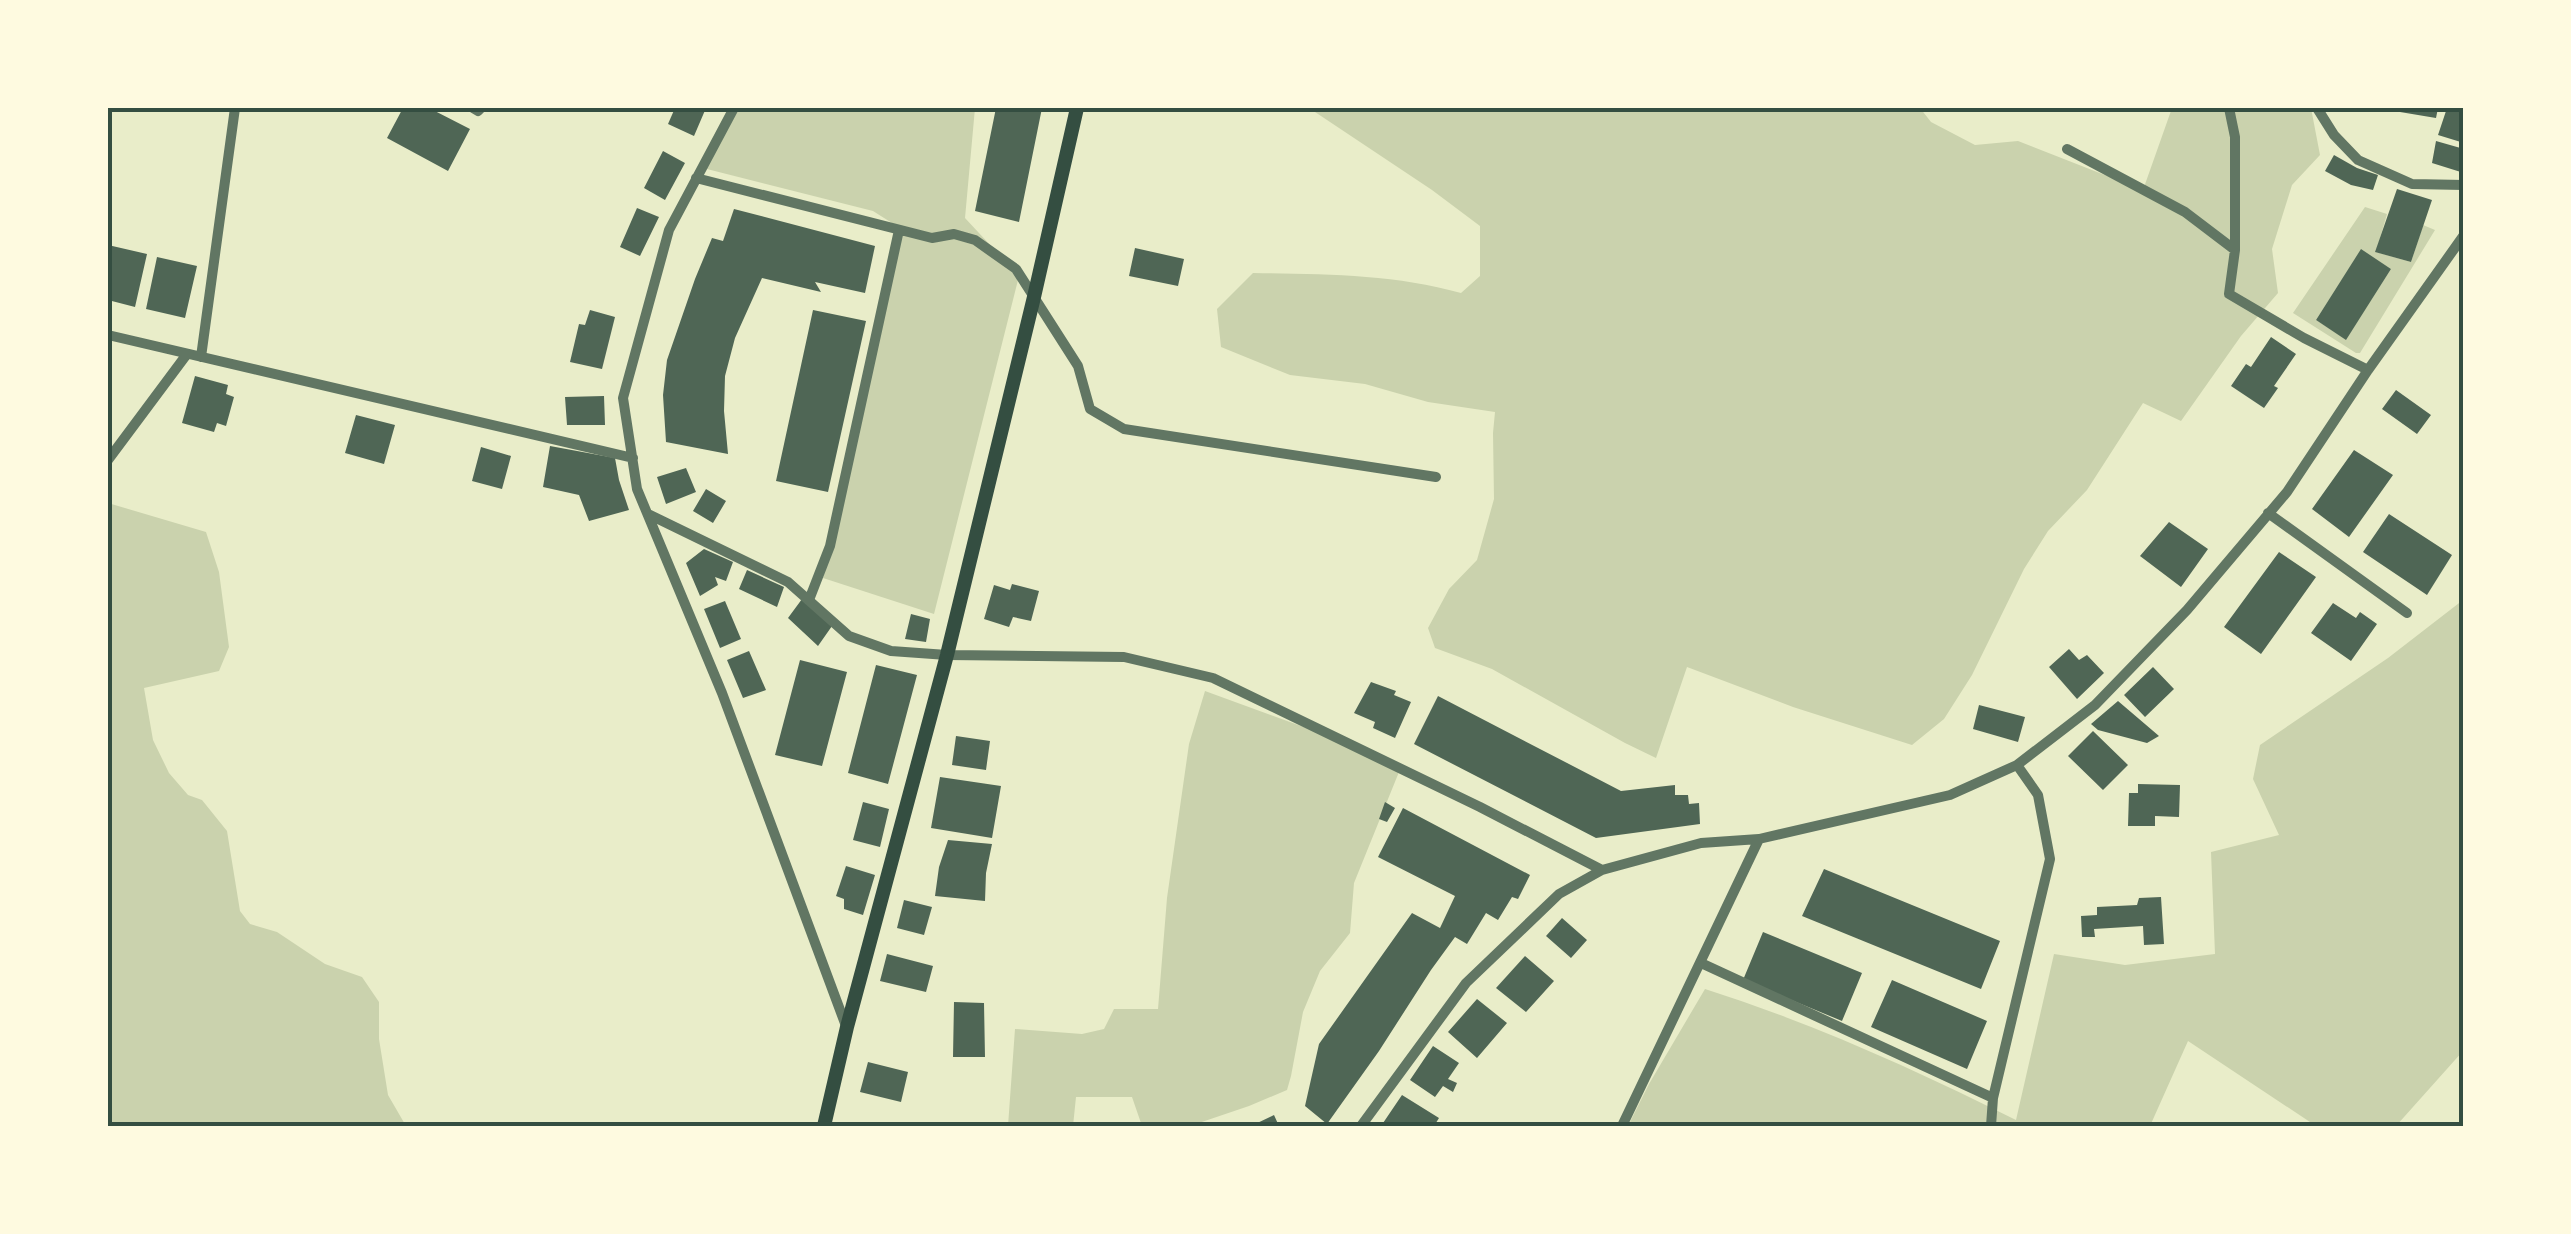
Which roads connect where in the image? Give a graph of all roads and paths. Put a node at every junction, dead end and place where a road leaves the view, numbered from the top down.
1 (235, 108) edge
2 (473, 108) edge
3 (481, 108) edge
4 (734, 108) edge
5 (1076, 108) edge
6 (2230, 108) edge
7 (2318, 108) edge
8 (2067, 149) dead end
9 (696, 178) junction
10 (2464, 185) edge
11 (899, 230) junction
12 (2464, 235) edge
13 (2235, 250) junction
14 (1034, 297) junction
15 (108, 335) edge
16 (187, 354) junction
17 (200, 357) junction
18 (2368, 370) junction
19 (633, 458) junction
20 (108, 460) edge
21 (1436, 477) dead end
22 (648, 514) junction
23 (2268, 514) junction
24 (809, 600) junction
25 (2407, 612) dead end
26 (947, 655) junction
27 (2017, 765) junction
28 (1760, 839) junction
29 (1602, 870) junction
30 (1701, 963) junction
31 (847, 1027) junction
32 (1993, 1098) junction
33 (824, 1126) edge
34 (1361, 1126) edge
35 (1622, 1126) edge
36 (1991, 1126) edge

1 - 17 street
2 - 3 street
4 - 9 street
5 - 14 main road
6 - 13 street
7 - 10 street
8 - 13 street
9 - 11 street
9 - 19 street
11 - 14 street
11 - 24 street
12 - 18 street
13 - 18 street
14 - 21 street
14 - 26 main road
15 - 16 street
16 - 17 street
16 - 20 street
17 - 19 street
18 - 23 street
19 - 22 street
22 - 24 street
22 - 31 street
23 - 25 street
23 - 27 street
24 - 26 street
26 - 29 street
26 - 31 main road
27 - 28 street
27 - 32 street
28 - 29 street
28 - 30 street
29 - 34 street
30 - 32 street
30 - 35 street
31 - 33 main road
32 - 36 street

